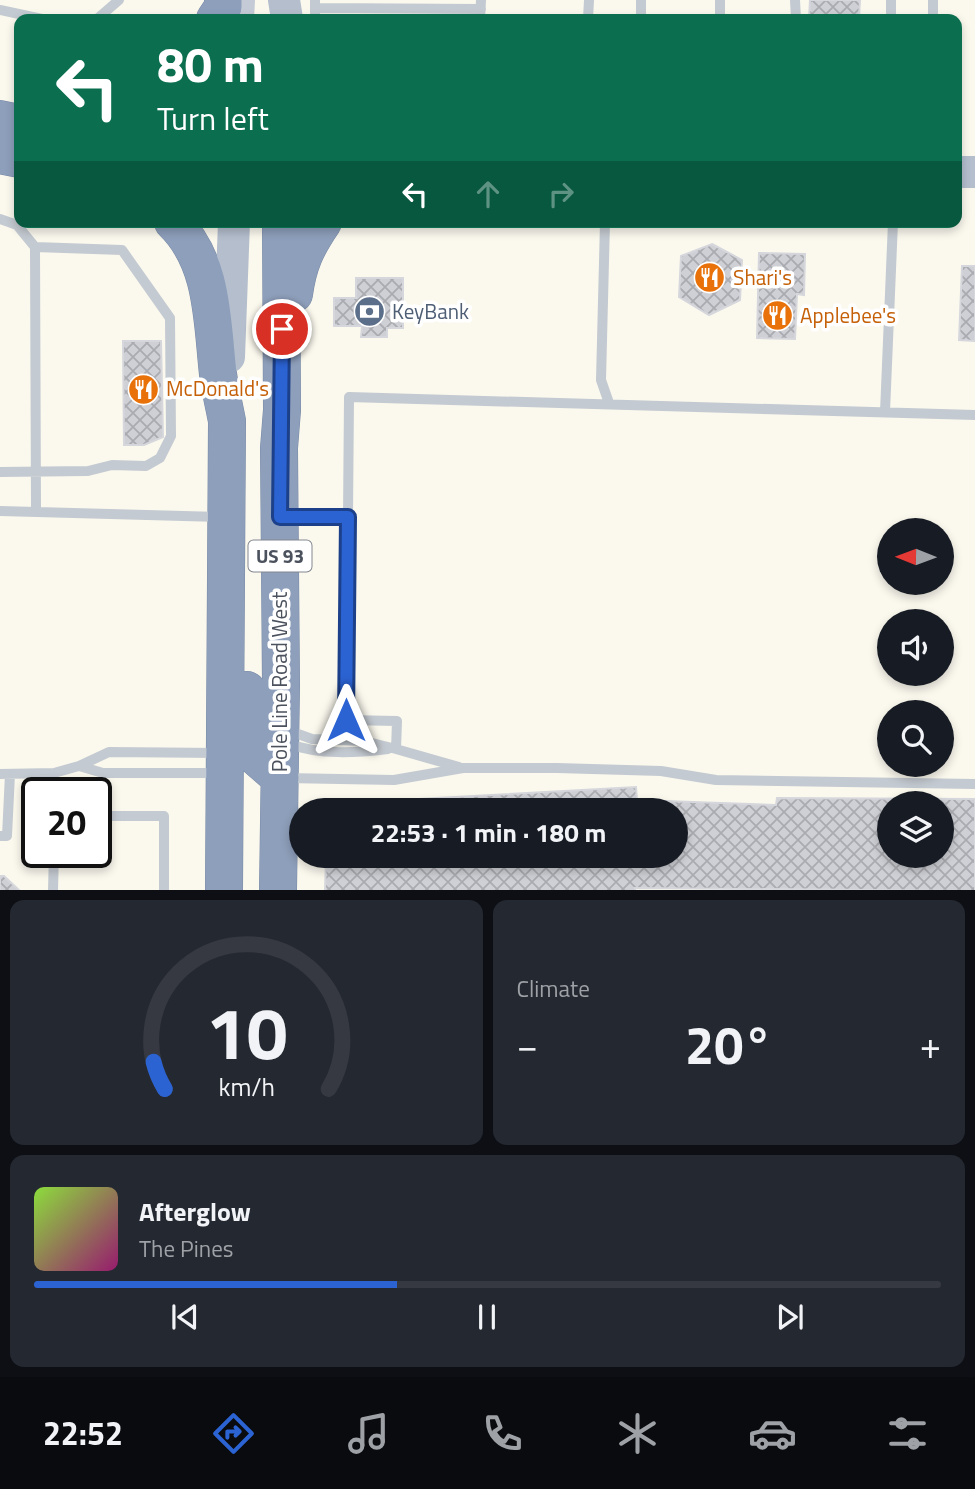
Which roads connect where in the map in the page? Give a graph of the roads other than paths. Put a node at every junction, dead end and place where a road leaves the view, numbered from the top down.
1 (119, 0) edge
2 (281, 0) edge
3 (306, 9) edge
4 (481, 9) edge
5 (0, 10) edge
6 (19, 14) edge
7 (103, 14) edge
8 (19, 228) edge
9 (179, 228) edge
10 (234, 228) edge
11 (281, 228) edge
12 (319, 228) edge
13 (605, 228) edge
14 (893, 228) edge
15 (34, 247) junction
16 (609, 403) junction
17 (282, 410) junction
18 (885, 412) junction
19 (975, 415) edge
20 (227, 421) junction
21 (0, 472) edge
22 (35, 472) junction
23 (227, 502) junction
24 (0, 511) edge
25 (36, 512) junction
26 (280, 517) junction
27 (348, 517) junction
28 (280, 734) junction
29 (396, 749) junction
30 (225, 763) junction
31 (79, 766) junction
32 (463, 768) junction
33 (5, 774) edge
34 (54, 774) junction
35 (54, 777) edge
36 (280, 778) junction
37 (975, 784) edge
38 (112, 816) edge
39 (0, 836) edge
40 (54, 868) edge
41 (53, 890) edge
42 (164, 890) edge
43 (224, 890) edge
44 (258, 890) edge
45 (278, 890) edge

1 - 7 lane
2 - 3 main road
3 - 4 lane
5 - 6 lane
8 - 15 lane
9 - 20 highway, US 93
10 - 20 main road
11 - 17 highway, Pole Line Road West / US 93
12 - 17 highway
13 - 16 lane
14 - 18 lane
15 - 22 lane
15 - 22 lane
16 - 18 lane
16 - 27 lane
17 - 26 highway, Pole Line Road West / US 93
18 - 19 lane
20 - 23 highway, US 93
21 - 22 lane
22 - 25 lane
23 - 25 lane
23 - 30 highway, US 93
23 - 36 highway
24 - 25 lane
26 - 27 lane
26 - 28 highway, Pole Line Road West / US 93
27 - 29 lane
28 - 29 lane
28 - 36 highway, Pole Line Road West / US 93
29 - 32 lane
30 - 31 lane
30 - 31 lane
30 - 43 highway, US 93
30 - 44 highway
31 - 34 lane
32 - 36 lane
32 - 37 lane
33 - 34 lane
33 - 39 lane
34 - 35 lane
36 - 45 highway, Pole Line Road West / US 93
38 - 42 lane
40 - 41 lane

